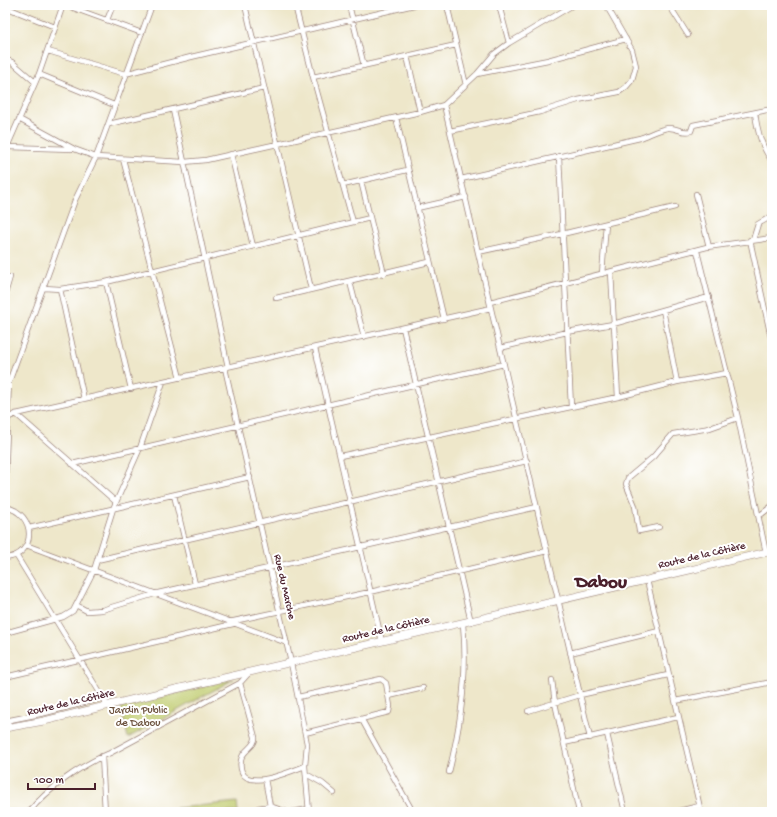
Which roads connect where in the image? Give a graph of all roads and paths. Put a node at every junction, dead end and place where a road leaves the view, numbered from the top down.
1 (64, 5) edge
2 (113, 5) edge
3 (152, 5) edge
4 (245, 5) edge
5 (295, 5) edge
6 (349, 5) edge
7 (414, 5) edge
8 (447, 5) edge
9 (499, 5) edge
10 (573, 5) edge
11 (606, 5) edge
12 (669, 5) edge
13 (8, 7) edge
14 (398, 7) edge
15 (107, 20) junction
16 (353, 20) junction
17 (55, 27) junction
18 (301, 31) junction
19 (142, 33) junction
20 (688, 35) dead end
21 (626, 39) junction
22 (254, 42) junction
23 (509, 43) junction
24 (456, 45) junction
25 (48, 51) junction
26 (407, 56) junction
27 (5, 59) edge
28 (364, 66) junction
29 (39, 74) junction
30 (126, 74) junction
31 (477, 74) junction
32 (313, 77) junction
33 (35, 82) junction
34 (466, 85) junction
35 (264, 88) junction
36 (444, 105) junction
37 (114, 106) junction
38 (772, 109) edge
39 (173, 110) junction
40 (420, 112) junction
41 (755, 113) junction
42 (396, 118) junction
43 (19, 119) junction
44 (109, 124) junction
45 (450, 131) junction
46 (329, 133) junction
47 (276, 143) junction
48 (6, 147) edge
49 (74, 149) junction
50 (231, 154) junction
51 (96, 156) junction
52 (560, 156) junction
53 (123, 159) junction
54 (772, 161) edge
55 (184, 162) junction
56 (407, 170) junction
57 (461, 179) junction
58 (361, 181) junction
59 (343, 185) junction
60 (696, 194) dead end
61 (466, 197) junction
62 (674, 207) dead end
63 (417, 208) junction
64 (772, 216) edge
65 (370, 218) junction
66 (353, 222) junction
67 (606, 224) junction
68 (298, 234) junction
69 (562, 234) junction
70 (772, 238) edge
71 (752, 240) junction
72 (253, 246) junction
73 (709, 247) junction
74 (697, 251) junction
75 (478, 252) junction
76 (205, 259) junction
77 (429, 262) junction
78 (152, 271) junction
79 (611, 272) junction
80 (384, 274) junction
81 (602, 274) junction
82 (10, 276) dead end
83 (106, 282) junction
84 (350, 282) junction
85 (565, 284) junction
86 (44, 288) junction
87 (60, 289) junction
88 (311, 289) junction
89 (5, 294) edge
90 (709, 297) junction
91 (276, 298) dead end
92 (490, 302) junction
93 (491, 308) junction
94 (663, 310) junction
95 (444, 319) junction
96 (613, 324) junction
97 (403, 328) junction
98 (567, 332) junction
99 (364, 337) junction
100 (772, 342) edge
101 (315, 348) junction
102 (500, 348) junction
103 (504, 364) junction
104 (227, 367) junction
105 (727, 373) junction
106 (180, 378) junction
107 (163, 382) junction
108 (677, 382) junction
109 (416, 384) junction
110 (131, 389) junction
111 (618, 397) junction
112 (84, 399) junction
113 (328, 405) junction
114 (571, 407) junction
115 (16, 414) junction
116 (517, 418) junction
117 (738, 418) junction
118 (6, 419) edge
119 (238, 426) junction
120 (428, 437) junction
121 (140, 448) junction
122 (340, 456) junction
123 (527, 461) junction
124 (72, 464) junction
125 (250, 477) junction
126 (5, 481) edge
127 (439, 483) junction
128 (174, 495) junction
129 (116, 502) junction
130 (350, 502) junction
131 (772, 506) edge
132 (5, 507) edge
133 (537, 507) junction
134 (113, 509) junction
135 (759, 516) junction
136 (260, 523) junction
137 (449, 526) junction
138 (659, 527) dead end
139 (29, 528) junction
140 (185, 540) junction
141 (26, 545) junction
142 (360, 547) junction
143 (547, 551) junction
144 (769, 552) edge
145 (16, 555) junction
146 (5, 558) edge
147 (97, 560) junction
148 (270, 568) junction
149 (94, 570) junction
150 (459, 571) junction
151 (647, 580) junction
152 (195, 584) junction
153 (370, 592) junction
154 (158, 593) junction
155 (559, 601) junction
156 (76, 605) junction
157 (280, 611) junction
158 (54, 618) junction
159 (229, 622) junction
160 (471, 622) junction
161 (234, 624) junction
162 (463, 624) junction
163 (659, 631) junction
164 (5, 633) edge
165 (382, 642) junction
166 (287, 643) junction
167 (570, 653) junction
168 (78, 659) junction
169 (291, 663) junction
170 (250, 672) junction
171 (668, 675) junction
172 (5, 677) edge
173 (552, 680) dead end
174 (772, 682) edge
175 (240, 683) junction
176 (423, 688) dead end
177 (580, 695) junction
178 (389, 696) junction
179 (298, 697) junction
180 (103, 698) junction
181 (675, 701) junction
182 (555, 703) junction
183 (82, 704) junction
184 (108, 706) junction
185 (528, 711) dead end
186 (84, 712) junction
187 (45, 717) junction
188 (678, 717) junction
189 (362, 720) junction
190 (22, 722) junction
191 (5, 724) edge
192 (5, 728) edge
193 (305, 733) junction
194 (607, 734) junction
195 (590, 738) junction
196 (564, 743) junction
197 (102, 756) junction
198 (305, 766) junction
199 (449, 772) dead end
200 (306, 774) junction
201 (265, 779) junction
202 (334, 793) dead end
203 (270, 806) junction
204 (699, 806) junction
205 (309, 810) edge
206 (29, 812) edge
207 (105, 812) edge
208 (255, 812) edge
209 (287, 812) edge
210 (292, 812) edge
211 (413, 812) edge
212 (579, 812) edge
213 (625, 812) edge
214 (675, 812) edge
215 (701, 812) edge

1 - 15 street
1 - 17 street
2 - 15 street
3 - 19 street
4 - 22 street
5 - 18 street
6 - 16 street
7 - 14 street
8 - 24 street
9 - 23 street
10 - 23 street
11 - 21 street
12 - 20 street
13 - 17 street
14 - 16 street
15 - 19 street
16 - 18 street
16 - 28 street
17 - 25 street
18 - 22 street
18 - 32 street
19 - 30 street
21 - 31 street
21 - 45 street
22 - 30 street
22 - 35 street
23 - 31 street
24 - 26 street
24 - 34 street
25 - 29 street
25 - 30 street
26 - 28 street
26 - 40 street
27 - 33 street
28 - 32 street
29 - 33 street
29 - 37 street
30 - 37 street
31 - 34 street
32 - 46 street
33 - 43 street
34 - 36 street
35 - 39 street
35 - 47 street
36 - 40 street
36 - 45 street
37 - 44 street
38 - 41 street
39 - 44 street
39 - 55 street, Rue du Marche
40 - 42 street
41 - 52 street
41 - 54 street
42 - 46 street
42 - 56 street
43 - 48 street
43 - 49 street
44 - 51 street
45 - 57 street
46 - 47 street
46 - 59 street
47 - 50 street
47 - 68 street
48 - 49 street
49 - 51 street
50 - 55 street
50 - 72 street
51 - 53 street
51 - 86 street
52 - 57 street
52 - 69 street
53 - 55 street
53 - 78 street
55 - 76 street, Rue du Marche
56 - 58 street
56 - 63 street
57 - 61 street
58 - 59 street
58 - 65 street
59 - 66 street
60 - 73 street
61 - 63 street
61 - 75 street
62 - 67 street
63 - 77 street
64 - 71 street
65 - 66 street
65 - 80 street
66 - 68 street
67 - 69 street
67 - 81 street
68 - 72 street
68 - 88 street
69 - 75 street
69 - 85 street
70 - 71 street
71 - 73 street
71 - 100 street
72 - 76 street
73 - 74 street
74 - 79 street
74 - 90 street
75 - 92 street
76 - 78 street
76 - 104 street, Rue du Marche
77 - 80 street
77 - 95 street
78 - 83 street
78 - 106 street
79 - 81 street
79 - 96 street
80 - 84 street
81 - 85 street
82 - 89 street
83 - 87 street
83 - 110 street
84 - 88 street
84 - 99 street
85 - 92 street
85 - 98 street
86 - 87 street
86 - 118 street
87 - 112 street
88 - 91 street
90 - 94 street
90 - 105 street
92 - 93 street
93 - 95 street
93 - 102 street
94 - 96 street
94 - 108 street
95 - 97 street
96 - 98 street
96 - 111 street
97 - 99 street
97 - 109 street
98 - 102 street
98 - 114 street
99 - 101 street
101 - 104 street
101 - 113 street
102 - 103 street
103 - 109 street
103 - 116 street
104 - 106 street
104 - 119 street, Rue du Marche
105 - 108 street
105 - 117 street
106 - 107 street
107 - 110 street
107 - 121 street
108 - 111 street
109 - 113 street
109 - 120 street
110 - 112 street
111 - 114 street
112 - 115 street
113 - 119 street
113 - 122 street
114 - 116 street
115 - 118 street
115 - 124 street
116 - 120 street
116 - 123 street
117 - 135 street
117 - 138 street
118 - 126 street
119 - 121 street
119 - 125 street, Rue du Marche
120 - 122 street
120 - 127 street
121 - 124 street
121 - 129 street
122 - 130 street
123 - 127 street
123 - 133 street
124 - 129 street
125 - 128 street
125 - 136 street, Rue du Marche
127 - 130 street
127 - 137 street
128 - 134 street
128 - 140 street
129 - 134 street
130 - 136 street
130 - 142 street
131 - 135 street
132 - 139 street
133 - 137 street
133 - 143 street
134 - 139 street
134 - 147 street
135 - 144 street
136 - 140 street
136 - 148 street, Rue du Marche
137 - 142 street
137 - 150 street
139 - 141 street
140 - 147 street
140 - 152 street
141 - 145 street
141 - 149 street
142 - 148 street
142 - 153 street
143 - 150 street
143 - 155 street
144 - 151 main road, Route de la Côtière
145 - 146 street
145 - 158 street
147 - 149 street
148 - 152 street
148 - 157 street, Rue du Marche
149 - 154 street
149 - 156 street
150 - 153 street
150 - 160 street
151 - 155 main road, Route de la Côtière
151 - 163 street
152 - 154 street
153 - 157 street
153 - 165 street
154 - 156 street
154 - 159 street
155 - 160 main road, Route de la Côtière
155 - 167 street
156 - 158 street
157 - 159 street
157 - 166 street, Rue du Marche
158 - 164 street
158 - 168 street
159 - 161 street
160 - 162 main road, Route de la Côtière
161 - 166 street
161 - 168 street
162 - 165 main road, Route de la Côtière
162 - 199 street
163 - 167 street
163 - 171 street
165 - 169 main road, Route de la Côtière
166 - 169 street, Rue du Marche
167 - 177 street
168 - 172 street
168 - 180 street
169 - 170 main road, Route de la Côtière
169 - 179 street, Rue du Marche
170 - 175 street
170 - 184 main road, Route de la Côtière
171 - 177 street
171 - 181 street
173 - 182 street
174 - 181 street
175 - 197 street
175 - 201 street
176 - 178 street
177 - 182 street
177 - 195 street
178 - 179 street
178 - 189 street
179 - 193 street, Rue du Marche
180 - 183 street
180 - 184 street
181 - 188 street
182 - 185 street
182 - 196 street
183 - 186 street
183 - 187 street
184 - 186 main road, Route de la Côtière
186 - 187 main road, Route de la Côtière
187 - 190 main road, Route de la Côtière
188 - 194 street
188 - 204 street
189 - 193 street
189 - 211 street
190 - 191 street
190 - 192 main road, Route de la Côtière
193 - 198 street, Rue du Marche
194 - 195 street
194 - 213 street
195 - 196 street
196 - 212 street
197 - 206 street
197 - 207 street
198 - 200 street, Rue du Marche
198 - 201 street
200 - 202 street
200 - 205 street, Rue du Marche
201 - 203 street
203 - 208 street
203 - 209 street
204 - 214 street
204 - 215 street
205 - 210 street

